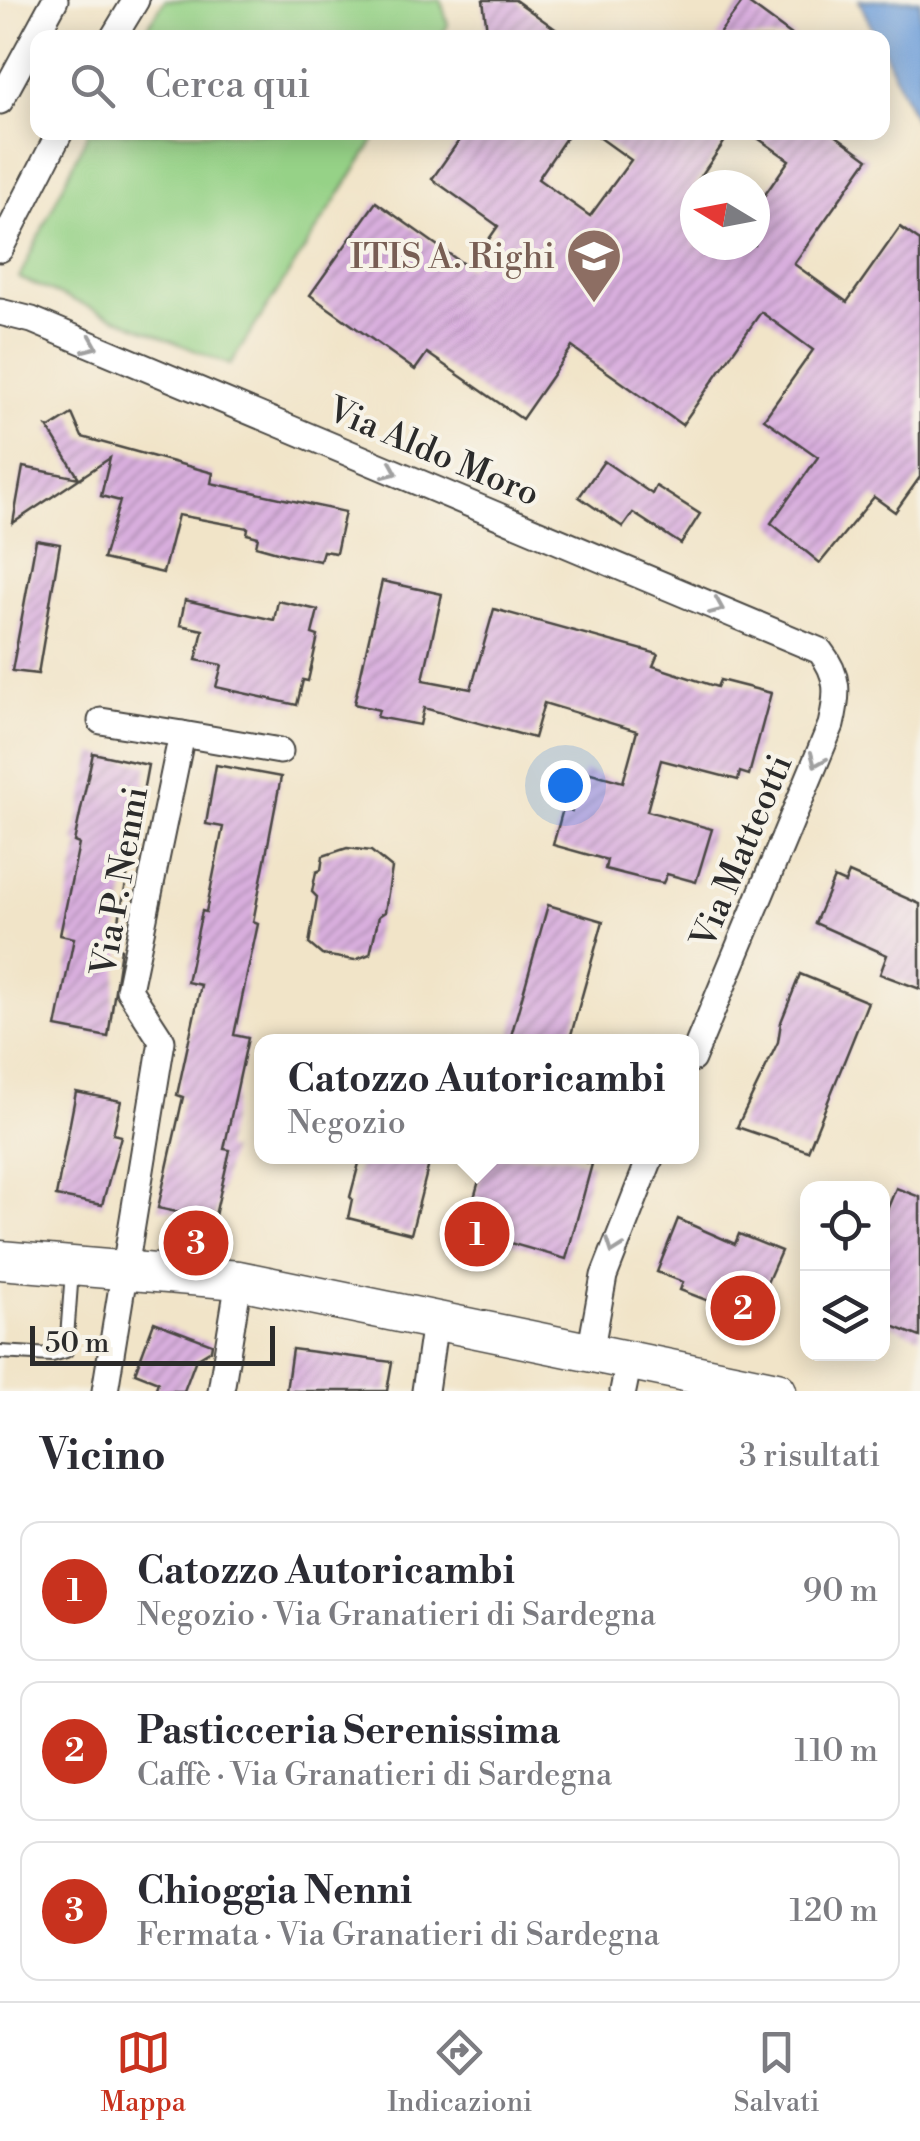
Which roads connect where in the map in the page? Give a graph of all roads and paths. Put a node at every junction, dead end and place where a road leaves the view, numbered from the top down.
1 (55, 0) edge
2 (136, 0) edge
3 (39, 30) edge
4 (118, 30) edge
5 (30, 46) edge
6 (0, 101) edge
7 (56, 140) edge
8 (0, 249) edge
9 (0, 312) edge
10 (833, 667) joint
11 (101, 720) dead end
12 (182, 734) junction
13 (280, 751) dead end
14 (699, 1042) edge
15 (648, 1164) edge
16 (0, 1260) edge
17 (72, 1266) junction
18 (122, 1269) junction
19 (238, 1280) junction
20 (435, 1321) junction
21 (0, 1352) edge
22 (590, 1353) junction
23 (626, 1376) edge
24 (105, 1391) edge
25 (221, 1391) edge
26 (425, 1391) edge
27 (778, 1391) edge

1 - 3 street
2 - 4 street
5 - 6 street
7 - 8 street
9 -> 10 street, Via Aldo Moro
10 -> 14 street, Via Matteotti
11 - 12 street
12 - 13 street
12 - 18 street, Via P. Nenni
15 -> 22 street
16 - 17 street
17 - 18 street
17 - 21 lane
18 - 19 street
18 - 24 street, Via P. Nenni
19 - 20 street
19 - 25 street
20 - 22 street
20 - 26 street
22 - 23 street
23 - 27 street

